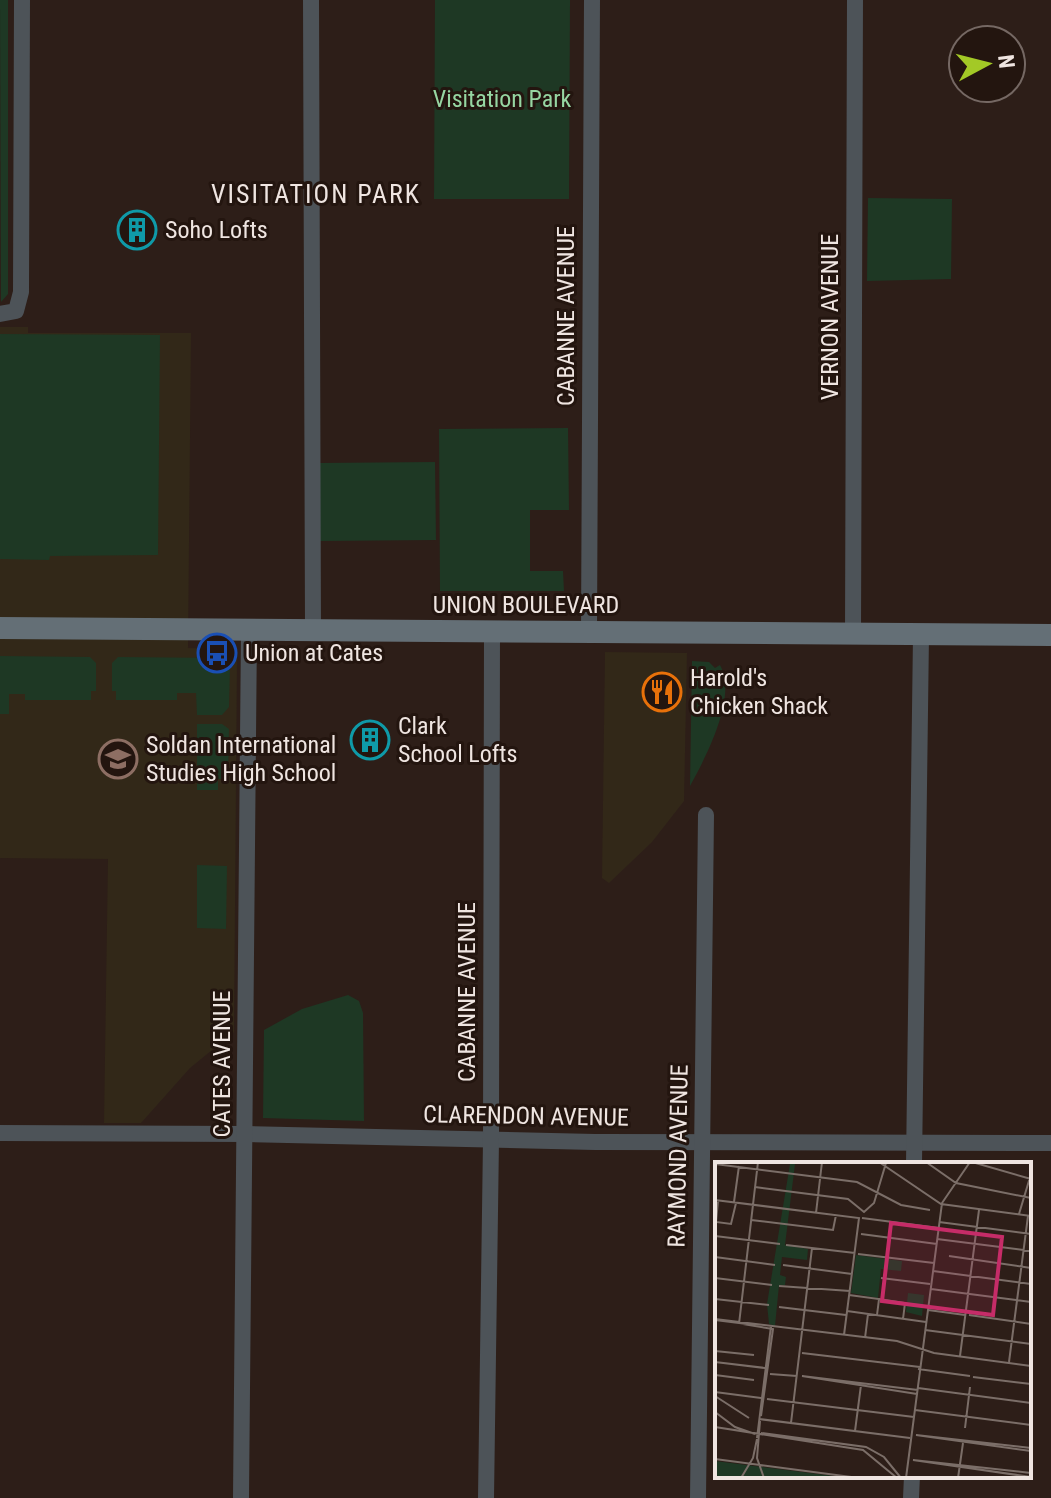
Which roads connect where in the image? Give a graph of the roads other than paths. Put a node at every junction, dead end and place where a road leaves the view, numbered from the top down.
1 (22, 0) edge
2 (311, 0) edge
3 (592, 0) edge
4 (855, 0) edge
5 (0, 314) edge
6 (0, 628) edge
7 (249, 629) junction
8 (313, 630) junction
9 (492, 631) junction
10 (589, 632) junction
11 (853, 634) junction
12 (921, 635) junction
13 (1051, 635) edge
14 (706, 815) dead end
15 (0, 1133) edge
16 (245, 1134) junction
17 (491, 1140) junction
18 (703, 1142) junction
19 (914, 1143) junction
20 (1051, 1143) edge
21 (914, 1162) edge
22 (912, 1478) edge
23 (241, 1498) edge
24 (486, 1498) edge
25 (698, 1498) edge
26 (911, 1498) edge

1 - 5 street
2 - 8 street
3 - 10 street, CABANNE AVENUE
4 - 11 street, VERNON AVENUE
6 - 7 main road, UNION BOULEVARD
7 - 8 main road, UNION BOULEVARD
7 - 16 street, CATES AVENUE
8 - 9 main road, UNION BOULEVARD
9 - 10 main road, UNION BOULEVARD
9 - 17 street, CABANNE AVENUE
10 - 11 main road, UNION BOULEVARD
11 - 12 main road, UNION BOULEVARD
12 - 13 main road, UNION BOULEVARD
12 - 19 street
14 - 18 street, RAYMOND AVENUE
15 - 16 street, CLARENDON AVENUE
16 - 17 street, CLARENDON AVENUE
16 - 23 street, CATES AVENUE
17 - 18 street, CLARENDON AVENUE
17 - 24 street, CABANNE AVENUE
18 - 19 street, CLARENDON AVENUE
18 - 25 street, RAYMOND AVENUE
19 - 20 street, CLARENDON AVENUE
19 - 21 street
22 - 26 street

